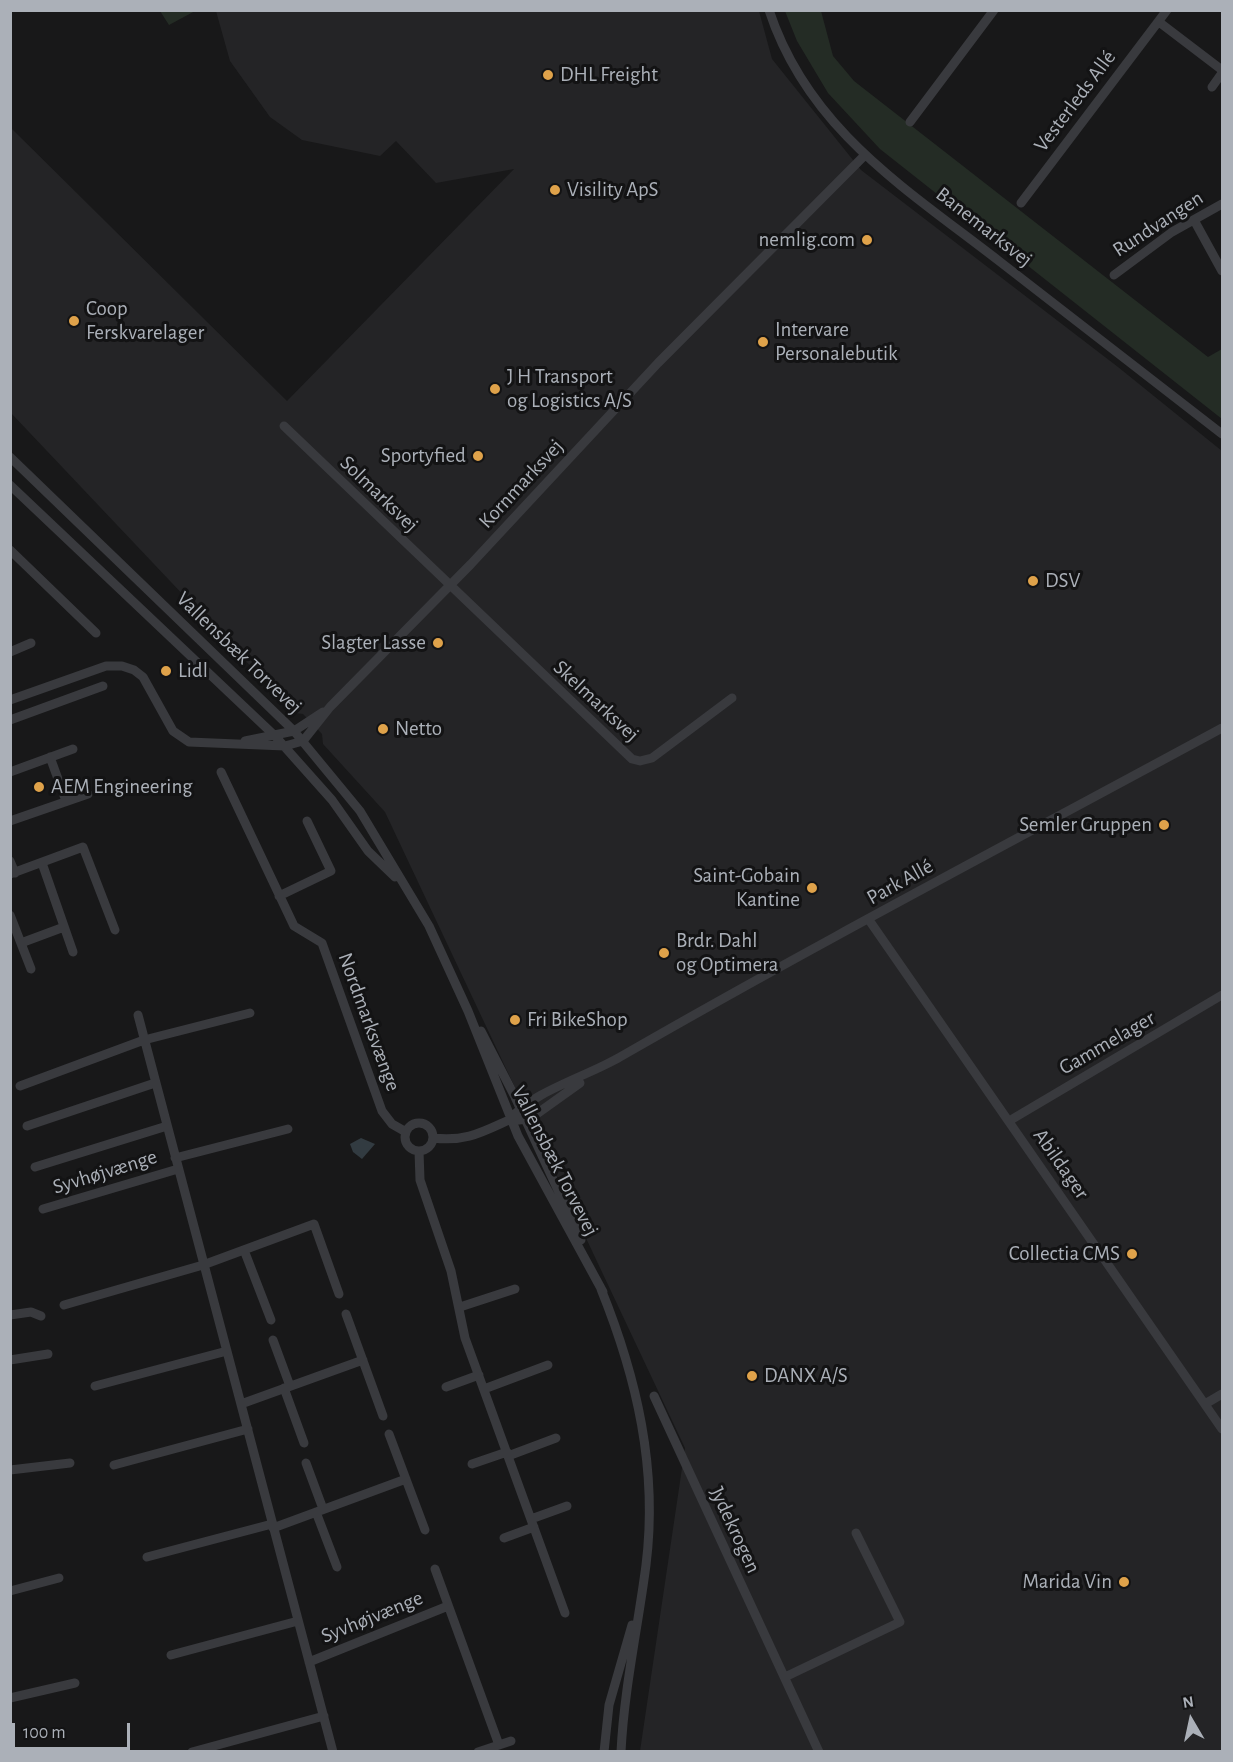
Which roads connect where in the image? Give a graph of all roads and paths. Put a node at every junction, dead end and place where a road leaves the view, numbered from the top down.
1 (769, 10) edge
2 (993, 10) edge
3 (1167, 10) edge
4 (1159, 22) junction
5 (1222, 72) edge
6 (1212, 87) dead end
7 (910, 122) dead end
8 (864, 156) junction
9 (1021, 202) dead end
10 (1222, 204) edge
11 (1194, 220) junction
12 (1222, 271) edge
13 (1114, 275) dead end
14 (284, 426) dead end
15 (1222, 434) edge
16 (10, 457) edge
17 (25, 471) junction
18 (11, 486) edge
19 (10, 550) edge
20 (449, 586) junction
21 (96, 633) dead end
22 (31, 643) dead end
23 (10, 652) edge
24 (103, 686) dead end
25 (732, 698) dead end
26 (12, 700) edge
27 (330, 707) junction
28 (21, 717) junction
29 (10, 720) edge
30 (1222, 728) edge
31 (294, 731) junction
32 (276, 736) junction
33 (303, 741) junction
34 (232, 744) junction
35 (285, 746) junction
36 (74, 749) dead end
37 (50, 758) junction
38 (10, 772) edge
39 (221, 772) dead end
40 (88, 794) dead end
41 (66, 801) junction
42 (10, 821) edge
43 (307, 821) dead end
44 (10, 861) edge
45 (42, 863) junction
46 (13, 873) edge
47 (402, 883) junction
48 (279, 896) junction
49 (10, 915) edge
50 (869, 920) junction
51 (64, 927) junction
52 (115, 930) dead end
53 (21, 943) junction
54 (73, 952) dead end
55 (31, 969) dead end
56 (1222, 995) edge
57 (468, 1011) junction
58 (250, 1013) dead end
59 (138, 1015) dead end
60 (144, 1040) junction
61 (597, 1071) junction
62 (155, 1083) junction
63 (20, 1086) dead end
64 (519, 1107) junction
65 (511, 1119) junction
66 (525, 1121) junction
67 (1009, 1121) junction
68 (27, 1126) dead end
69 (167, 1126) junction
70 (288, 1129) dead end
71 (406, 1132) junction
72 (434, 1138) junction
73 (419, 1151) junction
74 (175, 1158) junction
75 (35, 1167) dead end
76 (178, 1168) junction
77 (43, 1209) dead end
78 (244, 1250) junction
79 (203, 1265) junction
80 (515, 1289) dead end
81 (603, 1292) junction
82 (339, 1294) dead end
83 (64, 1305) dead end
84 (460, 1307) junction
85 (346, 1314) dead end
86 (10, 1315) edge
87 (41, 1316) dead end
88 (271, 1320) dead end
89 (273, 1340) dead end
90 (227, 1351) junction
91 (48, 1354) dead end
92 (10, 1360) edge
93 (363, 1360) junction
94 (548, 1365) dead end
95 (479, 1375) junction
96 (95, 1386) dead end
97 (287, 1387) junction
98 (446, 1387) dead end
99 (484, 1389) junction
100 (1222, 1394) edge
101 (654, 1396) dead end
102 (241, 1404) junction
103 (1205, 1404) junction
104 (383, 1416) dead end
105 (248, 1429) junction
106 (1222, 1429) edge
107 (389, 1434) dead end
108 (556, 1438) dead end
109 (304, 1443) dead end
110 (507, 1454) junction
111 (70, 1463) dead end
112 (306, 1463) dead end
113 (472, 1464) dead end
114 (114, 1465) dead end
115 (10, 1470) edge
116 (406, 1479) junction
117 (567, 1506) dead end
118 (319, 1510) junction
119 (533, 1523) junction
120 (272, 1526) junction
121 (425, 1530) dead end
122 (856, 1533) dead end
123 (504, 1538) dead end
124 (147, 1557) dead end
125 (337, 1568) dead end
126 (435, 1569) dead end
127 (59, 1578) dead end
128 (10, 1591) edge
129 (642, 1594) junction
130 (448, 1606) junction
131 (565, 1613) dead end
132 (298, 1621) junction
133 (171, 1655) dead end
134 (309, 1662) junction
135 (785, 1677) junction
136 (75, 1683) dead end
137 (10, 1698) edge
138 (609, 1706) junction
139 (324, 1716) junction
140 (511, 1741) dead end
141 (499, 1745) junction
142 (192, 1752) edge
143 (333, 1752) edge
144 (478, 1752) edge
145 (604, 1752) edge
146 (610, 1752) edge
147 (621, 1752) edge
148 (819, 1752) edge

1 - 8 street, Banemarksvej
2 - 7 street
3 - 4 street, Vesterleds Allé
4 - 5 street
4 - 9 street, Vesterleds Allé
5 - 6 street
8 - 15 street, Banemarksvej
8 - 20 street, Kornmarksvej
10 - 11 street, Rundvangen
11 - 12 street
11 - 13 street, Rundvangen
14 - 20 street, Solmarksvej
16 - 17 street, Vallensbæk Torvevej
17 - 18 street, Vallensbæk Torvevej
17 - 31 street, Vallensbæk Torvevej
18 - 32 street, Vallensbæk Torvevej
19 - 21 street
20 - 25 street, Skelmarksvej
20 - 27 street, Kornmarksvej
22 - 23 street
24 - 28 street
26 - 28 street
26 - 34 street
27 - 31 street, Kornmarksvej
27 - 33 street, Kornmarksvej
28 - 29 street
30 - 50 street, Park Allé
31 - 32 street, Kornmarksvej
31 - 33 street, Vallensbæk Torvevej
32 - 34 street, Kornmarksvej
32 - 35 street, Vallensbæk Torvevej
33 - 35 street
33 - 47 street, Vallensbæk Torvevej
34 - 35 street
35 - 47 street, Vallensbæk Torvevej
36 - 37 street
37 - 38 street
37 - 41 street
39 - 48 street, Nordmarksvænge
40 - 41 street
41 - 42 street
43 - 48 street
44 - 46 street
45 - 46 street
45 - 51 street
45 - 52 street
47 - 57 street, Vallensbæk Torvevej
48 - 71 street, Nordmarksvænge
49 - 53 street
50 - 61 street, Park Allé
50 - 67 street, Abildager
51 - 53 street
51 - 54 street
53 - 55 street
56 - 67 street, Gammelager
57 - 64 street, Vallensbæk Torvevej
57 - 65 street, Vallensbæk Torvevej
58 - 60 street
59 - 60 street, Syvhøjvænge
60 - 62 street, Syvhøjvænge
60 - 63 street
61 - 64 street, Park Allé
61 - 66 street, Park Allé
62 - 68 street
62 - 69 street, Syvhøjvænge
64 - 65 street
64 - 66 street, Vallensbæk Torvevej
65 - 66 street
65 - 72 street
65 - 81 street, Vallensbæk Torvevej
66 - 81 street, Vallensbæk Torvevej
67 - 103 street, Abildager
69 - 74 street, Syvhøjvænge
69 - 75 street, Syvhøjvænge
70 - 74 street, Syvhøjvænge
71 - 72 street
71 - 73 street
72 - 73 street
73 - 84 street
74 - 76 street, Syvhøjvænge
76 - 77 street, Syvhøjvænge
76 - 79 street, Syvhøjvænge
78 - 79 street
78 - 82 street
78 - 88 street
79 - 83 street
79 - 90 street, Syvhøjvænge
80 - 84 street
81 - 129 street, Vallensbæk Torvevej
84 - 95 street
85 - 93 street
86 - 87 street
89 - 97 street
90 - 96 street
90 - 102 street, Syvhøjvænge
91 - 92 street
93 - 97 street
93 - 104 street
94 - 99 street
95 - 98 street
95 - 99 street
97 - 102 street
97 - 109 street
99 - 110 street
100 - 103 street
101 - 135 street, Jydekrogen
102 - 105 street, Syvhøjvænge
103 - 106 street, Abildager
105 - 114 street
105 - 120 street, Syvhøjvænge
107 - 116 street
108 - 110 street
110 - 113 street
110 - 119 street
111 - 115 street
112 - 118 street
116 - 118 street
116 - 121 street
117 - 119 street
118 - 120 street
118 - 125 street
119 - 123 street
119 - 131 street
120 - 124 street
120 - 132 street, Syvhøjvænge
122 - 135 street
126 - 130 street, Syvhøjvænge
127 - 128 street
129 - 138 street, Vallensbæk Torvevej
129 - 147 street, Vallensbæk Torvevej
130 - 134 street, Syvhøjvænge
130 - 141 street, Syvhøjvænge
132 - 133 street, Syvhøjvænge
132 - 134 street, Syvhøjvænge
134 - 139 street, Syvhøjvænge
135 - 148 street, Jydekrogen
136 - 137 street
138 - 145 street, Vallensbæk Torvevej
138 - 146 street
139 - 142 street
139 - 143 street, Syvhøjvænge
140 - 141 street
141 - 144 street

